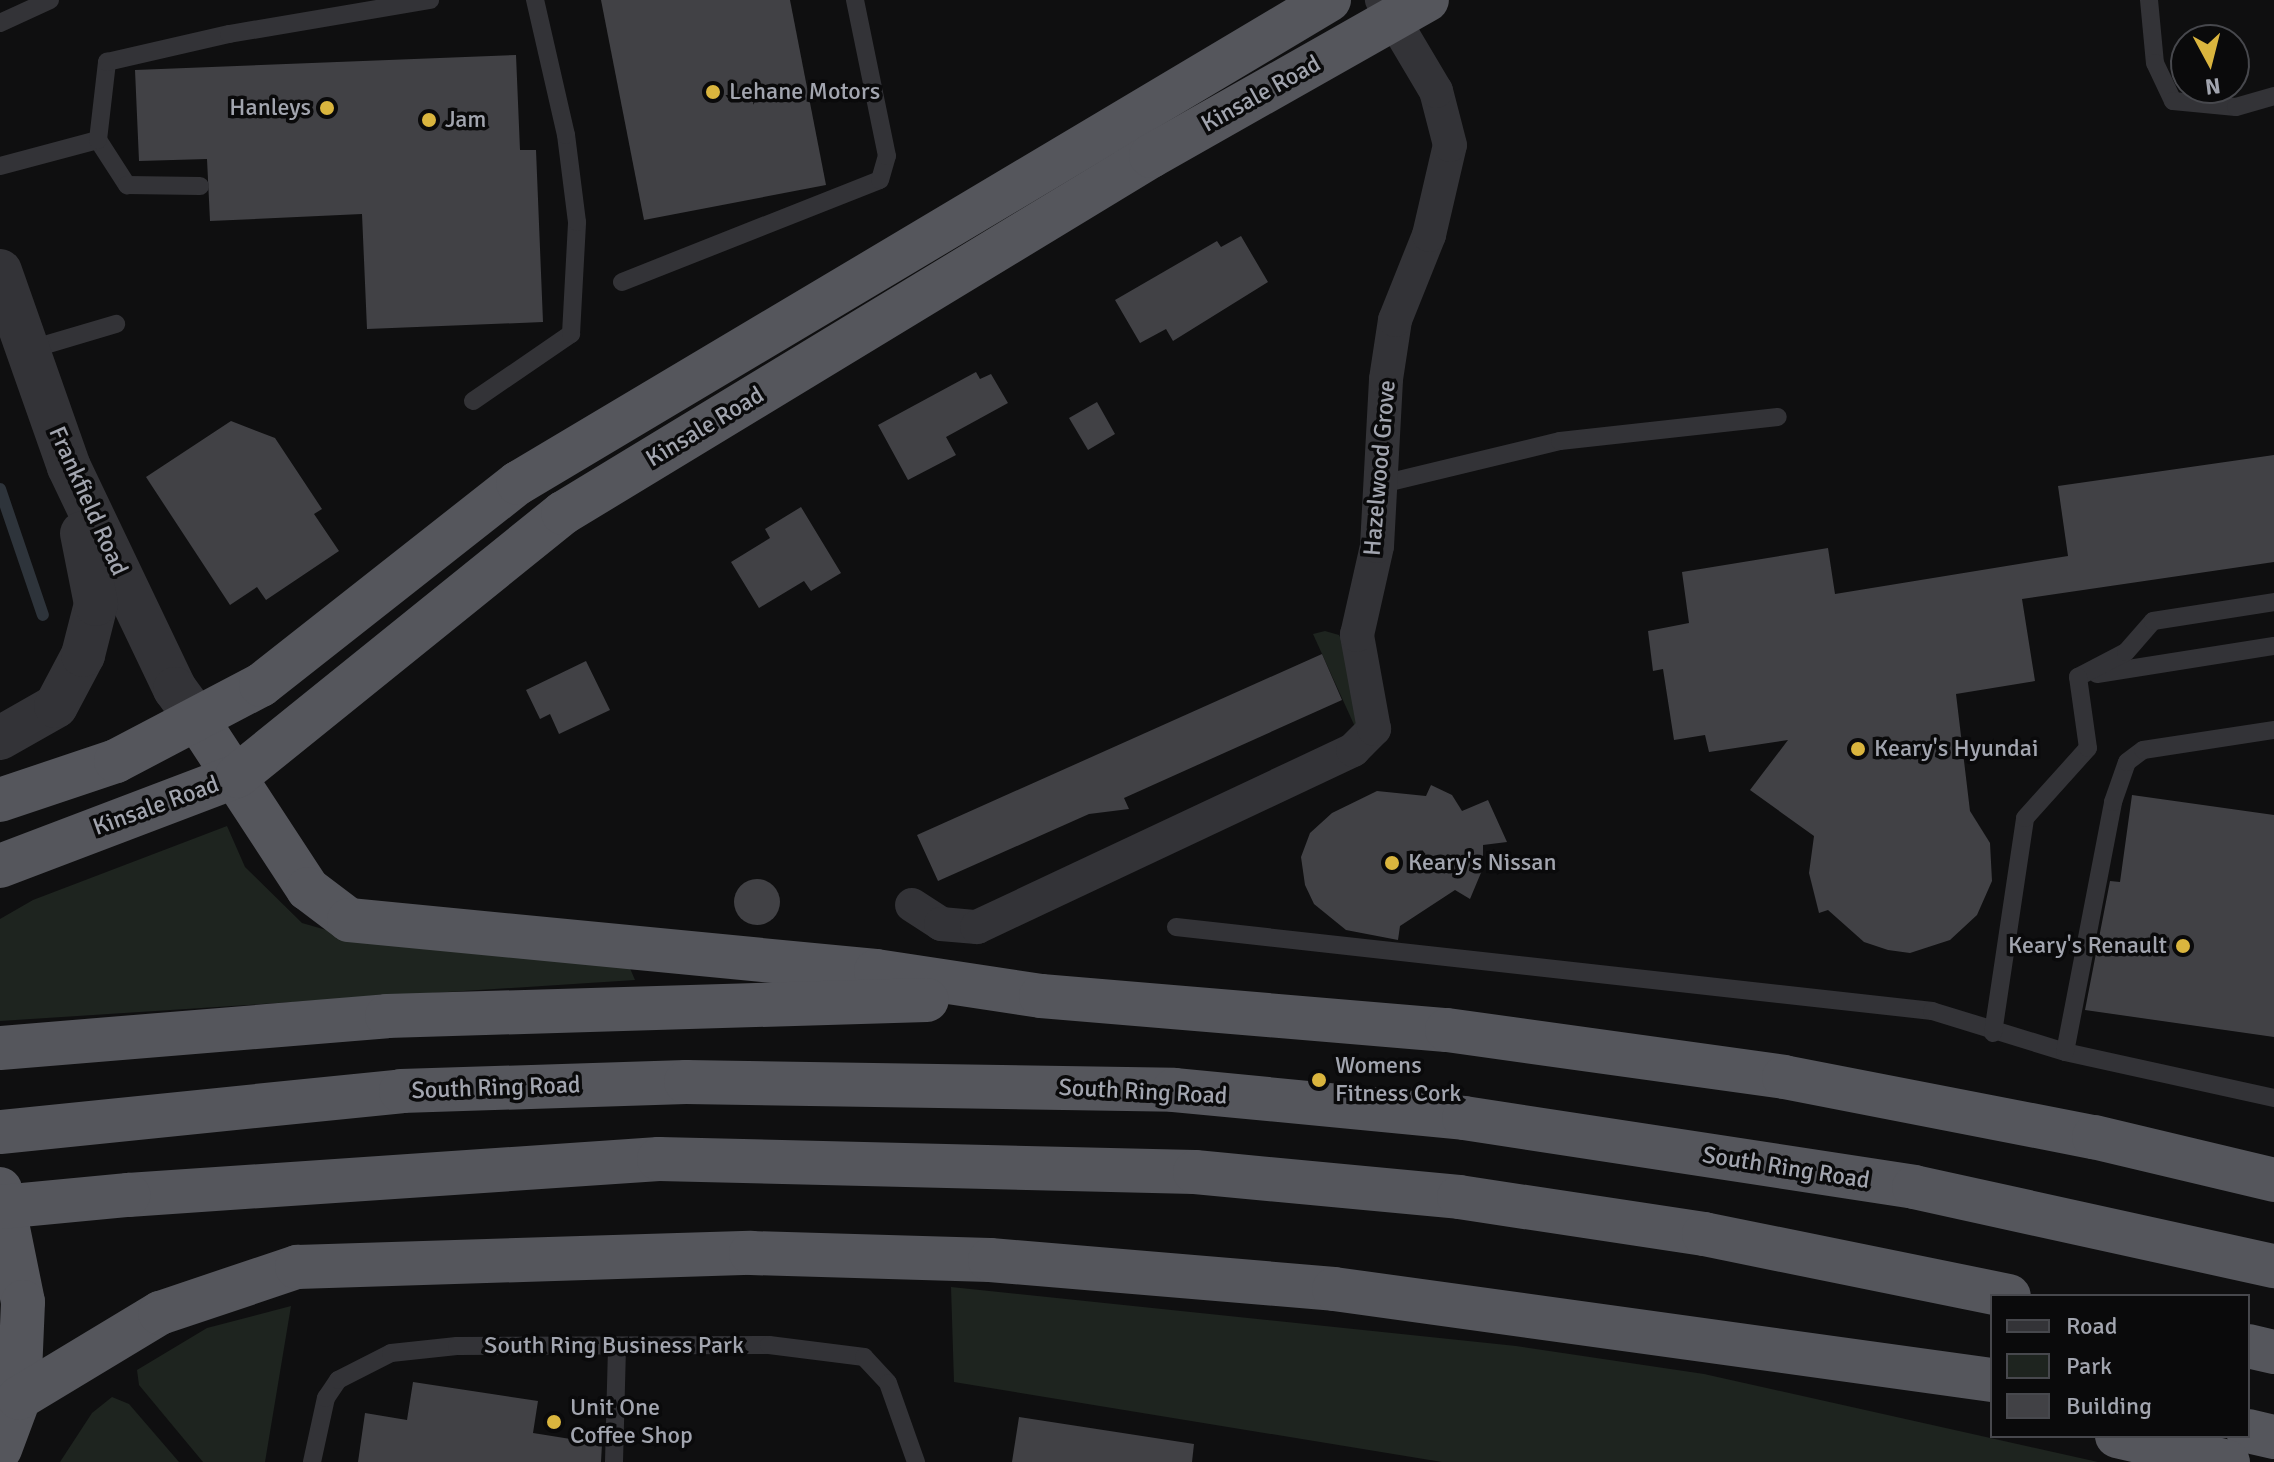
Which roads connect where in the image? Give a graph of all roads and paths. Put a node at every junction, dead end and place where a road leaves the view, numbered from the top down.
1 (50, 0) edge
2 (430, 0) edge
3 (535, 0) edge
4 (855, 0) edge
5 (1329, 0) edge
6 (2149, 0) edge
7 (1401, 7) edge
8 (0, 23) edge
9 (2274, 96) edge
10 (98, 140) junction
11 (0, 166) edge
12 (200, 186) dead end
13 (0, 271) edge
14 (622, 282) dead end
15 (116, 324) dead end
16 (15, 334) edge
17 (473, 401) dead end
18 (1778, 417) dead end
19 (69, 467) junction
20 (1382, 484) junction
21 (2274, 602) edge
22 (2274, 646) edge
23 (2078, 677) junction
24 (198, 721) junction
25 (2274, 730) edge
26 (0, 738) edge
27 (237, 776) junction
28 (0, 800) edge
29 (0, 866) edge
30 (912, 905) dead end
31 (1176, 927) dead end
32 (1041, 996) junction
33 (1993, 1033) junction
34 (0, 1048) edge
35 (2065, 1052) junction
36 (2274, 1098) edge
37 (0, 1132) edge
38 (2274, 1180) edge
39 (0, 1189) edge
40 (0, 1207) edge
41 (2274, 1266) edge
42 (1999, 1294) edge
43 (1762, 1345) junction
44 (2250, 1346) edge
45 (617, 1347) junction
46 (2274, 1352) edge
47 (1990, 1380) edge
48 (1990, 1403) edge
49 (2250, 1431) edge
50 (10, 1435) edge
51 (2274, 1437) edge
52 (2126, 1438) edge
53 (312, 1462) edge
54 (614, 1462) edge
55 (916, 1462) edge
56 (2228, 1462) edge

1 - 8 lane
2 - 10 lane
3 - 17 lane
4 - 14 lane
5 - 24 highway, Kinsale Road
6 - 9 lane
7 - 20 street, Hazelwood Grove
7 - 27 highway, Kinsale Road
10 - 11 lane
10 - 12 lane
13 - 16 street, Frankfield Road
15 - 16 lane
16 - 19 street, Frankfield Road
18 - 20 lane
19 - 24 street, Frankfield Road
19 - 26 street
20 - 30 street, Hazelwood Grove
21 - 23 lane
22 - 23 lane
23 - 33 lane
24 - 27 highway
24 - 28 highway, Kinsale Road
25 - 35 lane
27 - 29 highway, Kinsale Road
27 - 32 highway
31 - 33 lane
32 - 34 highway
32 - 38 highway
33 - 35 lane
35 - 36 lane
37 - 41 highway, South Ring Road
39 - 50 highway
40 - 42 highway, bridge
43 - 47 highway
43 - 48 highway
43 - 50 highway
44 - 46 highway
45 - 53 lane, South Ring Business Park
45 - 54 lane
45 - 55 lane, South Ring Business Park
49 - 51 highway
52 - 56 highway

